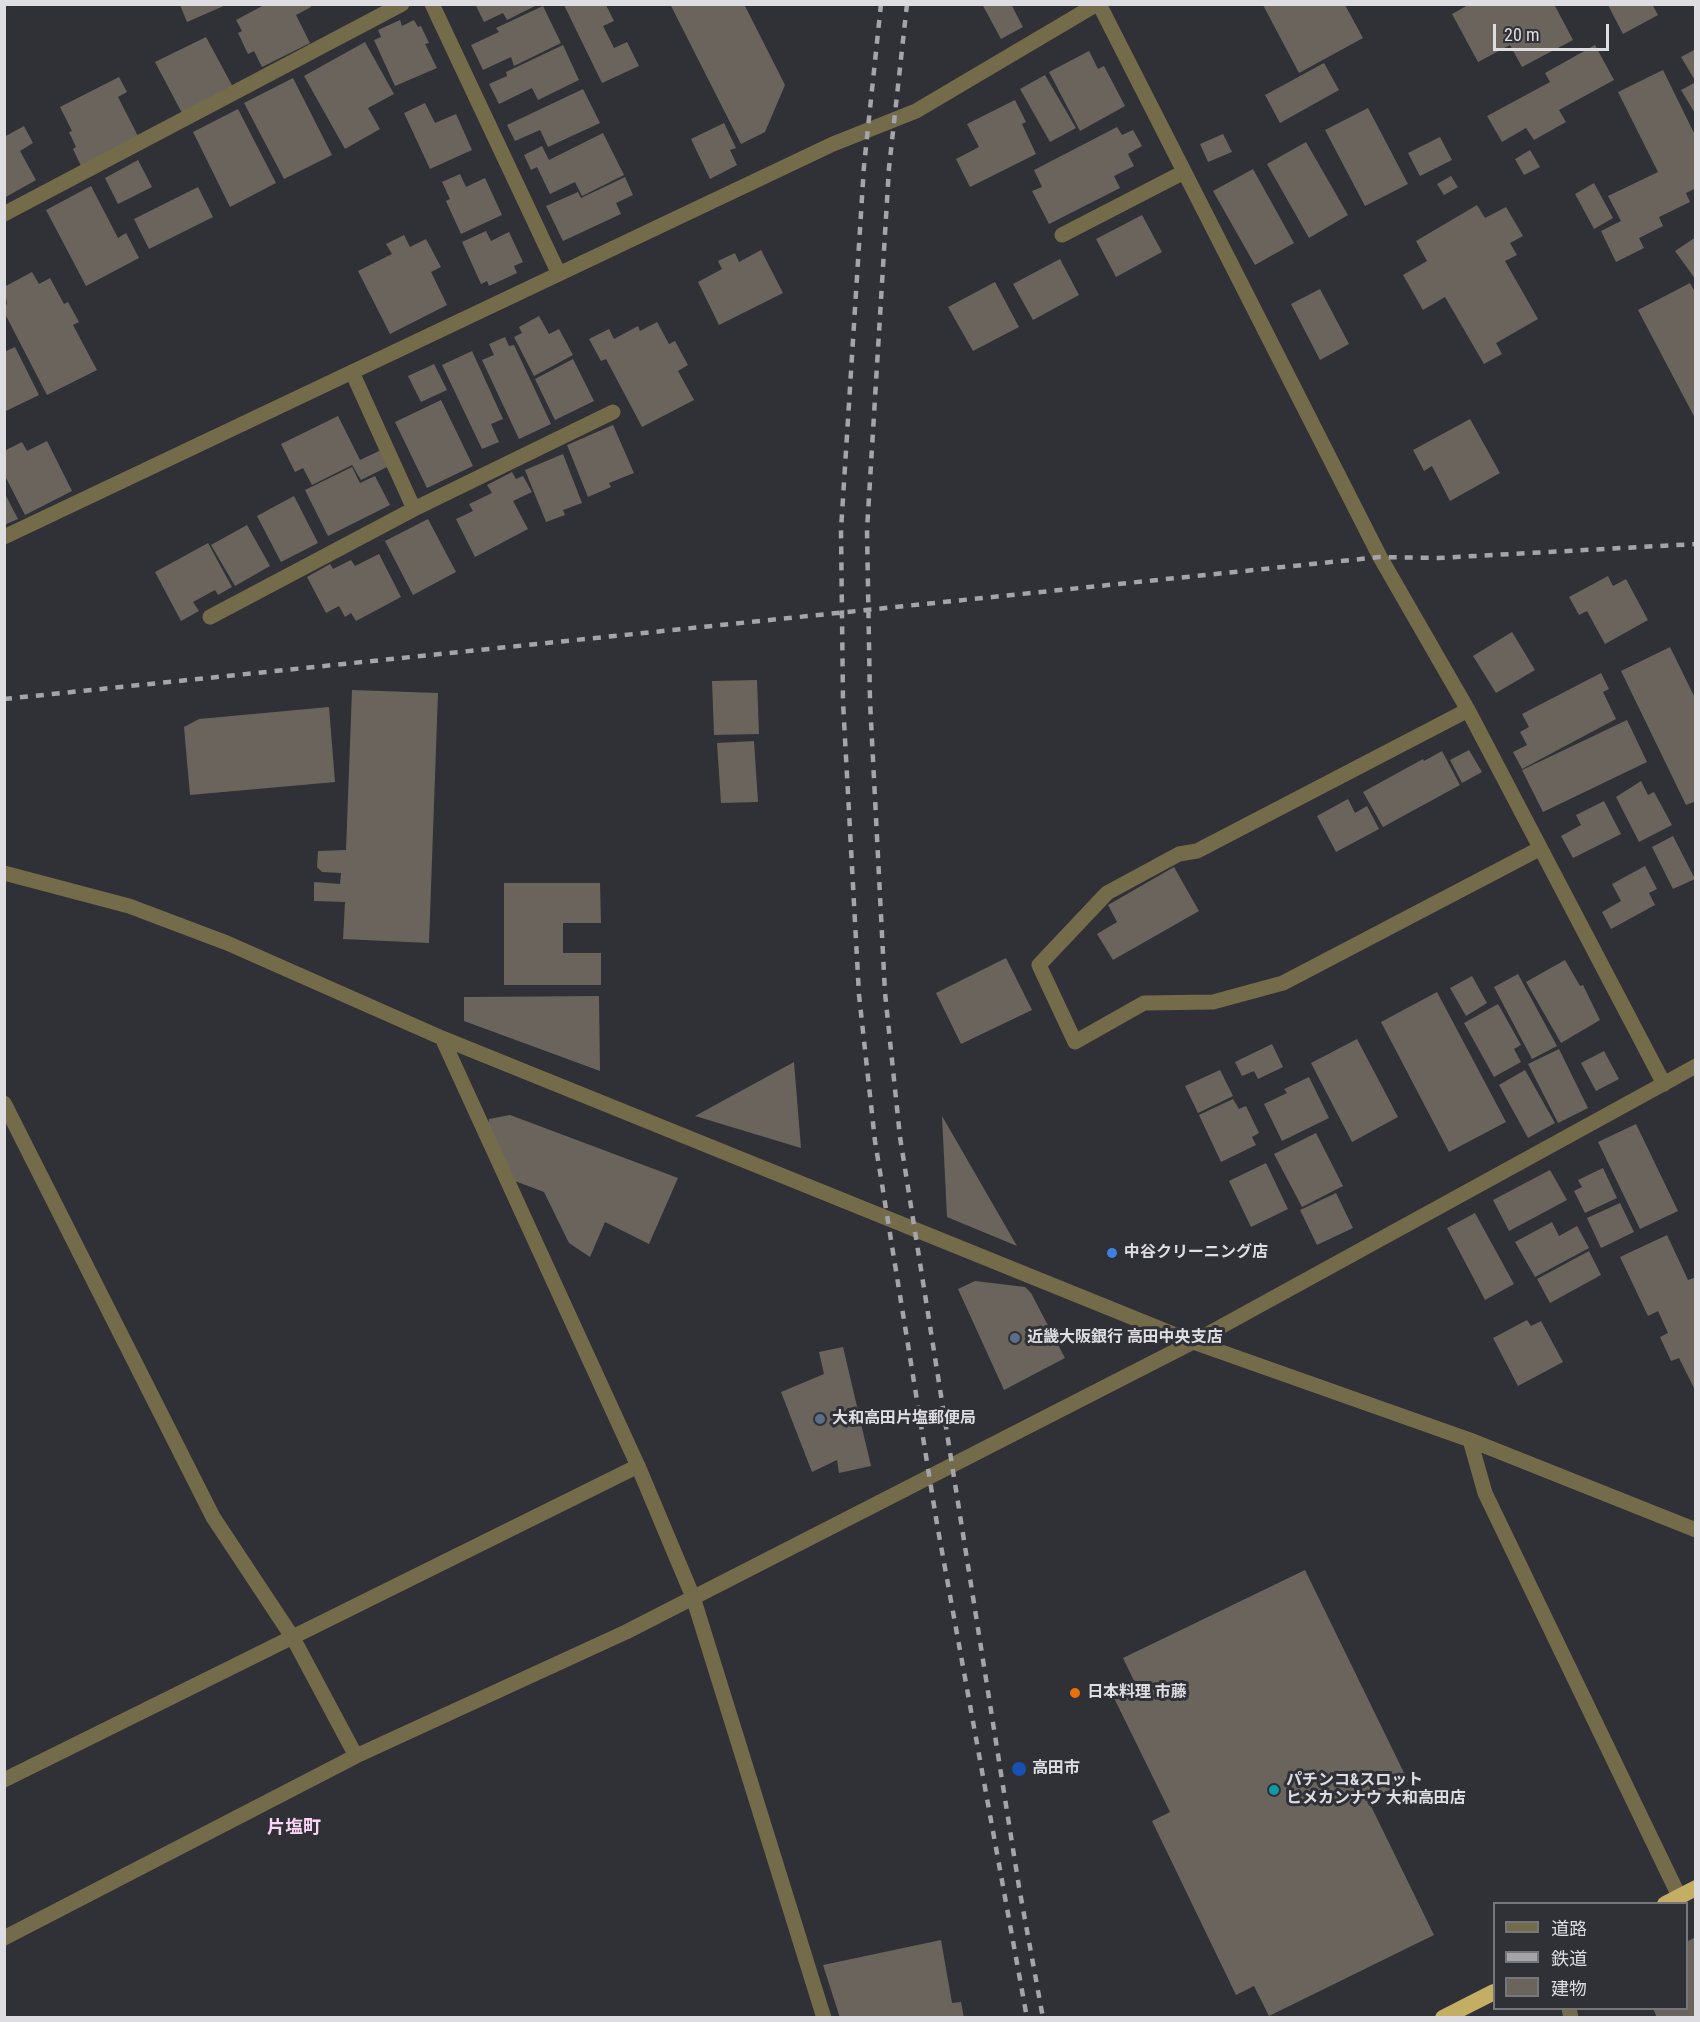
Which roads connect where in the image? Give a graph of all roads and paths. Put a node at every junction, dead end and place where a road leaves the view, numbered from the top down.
1 (402, 4) edge
2 (432, 4) edge
3 (1098, 4) edge
4 (1184, 172) junction
5 (4, 214) edge
6 (1062, 235) dead end
7 (559, 274) junction
8 (352, 372) junction
9 (614, 412) dead end
10 (414, 509) junction
11 (4, 537) edge
12 (210, 617) dead end
13 (1468, 710) junction
14 (1539, 849) junction
15 (4, 873) edge
16 (442, 1038) junction
17 (1695, 1066) edge
18 (1664, 1084) junction
19 (4, 1103) edge
20 (1193, 1342) junction
21 (1470, 1440) junction
22 (638, 1466) junction
23 (1695, 1530) edge
24 (693, 1597) junction
25 (293, 1638) junction
26 (356, 1756) junction
27 (4, 1780) edge
28 (1695, 1888) edge
29 (1672, 1900) edge
30 (4, 1938) edge
31 (1493, 1993) edge
32 (824, 2018) edge
33 (1443, 2018) edge

1 - 5 street
2 - 7 street
3 - 4 street
3 - 7 street
4 - 6 street
4 - 13 street
7 - 8 street
8 - 10 street
8 - 11 street
9 - 10 street
10 - 12 street
13 - 14 street
13 - 14 street
14 - 18 street
15 - 16 street
16 - 20 street
16 - 22 street
17 - 18 street
18 - 20 street
19 - 25 street
20 - 21 street
20 - 24 street
21 - 23 street
21 - 29 street
22 - 24 street
22 - 25 street
24 - 26 street
24 - 32 street
25 - 26 street
25 - 27 street
26 - 30 street
28 - 29 highway
31 - 33 highway

